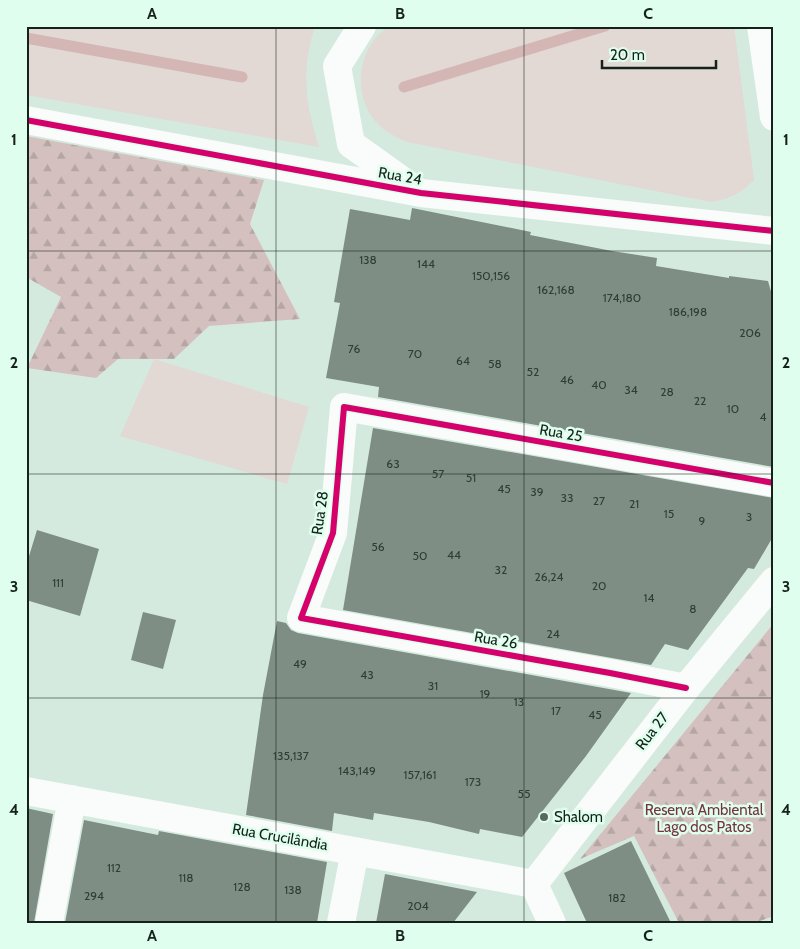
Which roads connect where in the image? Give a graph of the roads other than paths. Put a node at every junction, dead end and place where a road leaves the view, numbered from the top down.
1 (362, 26) edge
2 (761, 26) edge
3 (774, 117) edge
4 (26, 120) edge
5 (421, 193) junction
6 (774, 230) edge
7 (344, 407) joint
8 (774, 483) edge
9 (774, 581) edge
10 (301, 618) joint
11 (686, 688) junction
12 (26, 791) edge
13 (72, 799) junction
14 (355, 851) junction
15 (534, 884) junction
16 (49, 923) edge
17 (341, 923) edge
18 (552, 923) edge

1 - 5 street
2 - 3 street
4 - 5 street, Rua 24
5 - 6 street, Rua 24
7 - 8 street, Rua 25
7 - 10 street, Rua 28
9 - 11 street, Rua 27
10 - 11 street, Rua 26
11 - 15 street, Rua 27
12 - 13 street, Rua Crucilândia
13 - 14 street, Rua Crucilândia
13 - 16 street
14 - 15 street, Rua Crucilândia
14 - 17 street
15 - 18 street

